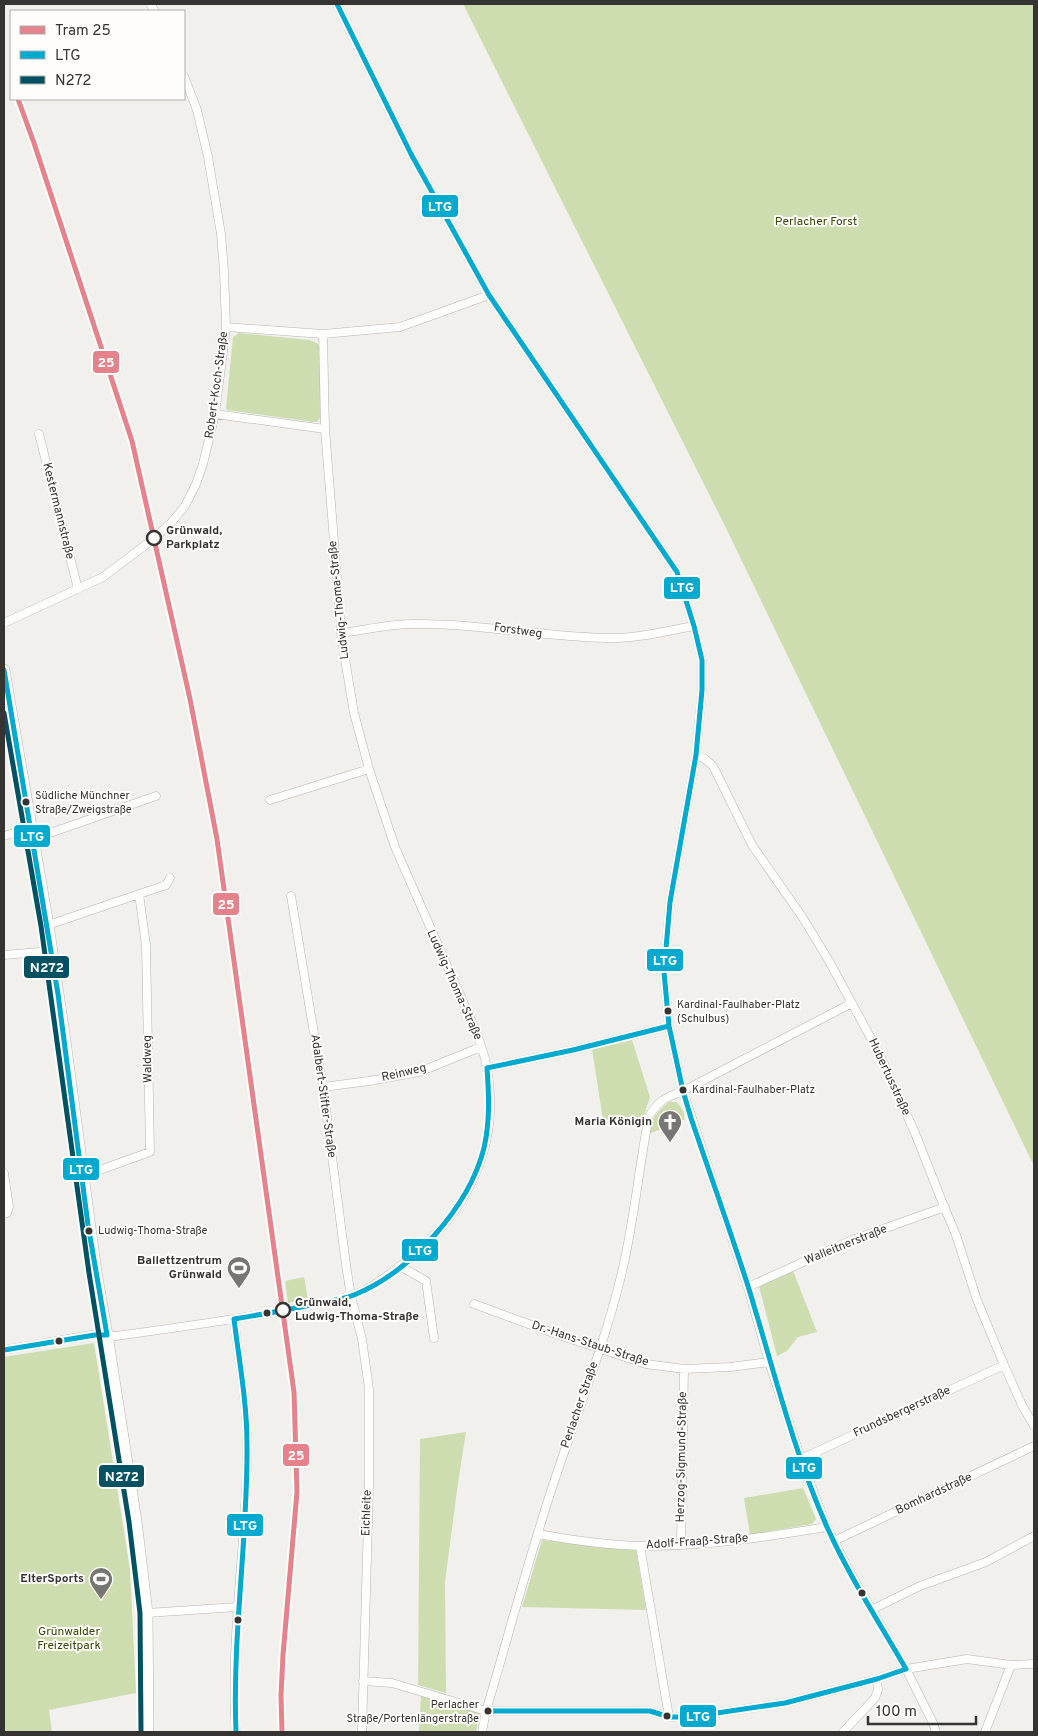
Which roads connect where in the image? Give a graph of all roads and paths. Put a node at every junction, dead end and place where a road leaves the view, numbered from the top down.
1 (337, 4) edge
2 (185, 78) edge
3 (489, 295) junction
4 (226, 327) junction
5 (323, 334) junction
6 (215, 414) junction
7 (325, 429) junction
8 (38, 434) dead end
9 (78, 589) junction
10 (4, 623) edge
11 (694, 626) junction
12 (341, 633) junction
13 (4, 670) edge
14 (696, 755) junction
15 (369, 769) junction
16 (156, 796) dead end
17 (270, 800) dead end
18 (32, 834) junction
19 (4, 836) edge
20 (170, 878) dead end
21 (139, 894) junction
22 (291, 896) dead end
23 (48, 925) junction
24 (52, 951) junction
25 (4, 955) edge
26 (852, 1003) junction
27 (669, 1026) junction
28 (482, 1047) junction
29 (487, 1068) junction
30 (323, 1087) junction
31 (683, 1091) junction
32 (4, 1173) edge
33 (83, 1176) junction
34 (945, 1207) junction
35 (4, 1214) edge
36 (400, 1266) junction
37 (748, 1287) junction
38 (351, 1296) junction
39 (474, 1304) dead end
40 (234, 1319) junction
41 (107, 1335) junction
42 (434, 1338) dead end
43 (600, 1348) junction
44 (4, 1350) edge
45 (769, 1362) junction
46 (1004, 1365) junction
47 (684, 1369) junction
48 (1034, 1426) edge
49 (1034, 1446) edge
50 (801, 1459) junction
51 (827, 1527) junction
52 (538, 1534) junction
53 (1034, 1536) edge
54 (834, 1541) junction
55 (681, 1545) junction
56 (640, 1546) junction
57 (238, 1607) junction
58 (872, 1610) junction
59 (147, 1614) junction
60 (1034, 1664) edge
61 (1011, 1665) junction
62 (906, 1669) junction
63 (877, 1679) junction
64 (363, 1681) junction
65 (486, 1710) junction
66 (669, 1717) junction
67 (148, 1732) edge
68 (236, 1732) edge
69 (362, 1732) edge
70 (482, 1732) edge
71 (843, 1732) edge
72 (936, 1732) edge
73 (985, 1732) edge

1 - 3 street
2 - 4 street, Robert-Koch-Straße
3 - 5 street
3 - 11 street
4 - 5 street
4 - 6 street, Robert-Koch-Straße
5 - 7 street, Ludwig-Thoma-Straße
6 - 7 street
6 - 9 street, Robert-Koch-Straße
7 - 12 street, Ludwig-Thoma-Straße
8 - 9 street, Kestermannstraße
9 - 10 street, Robert-Koch-Straße
11 - 12 street, Forstweg
11 - 14 street
12 - 15 street, Ludwig-Thoma-Straße
13 - 18 main road
14 - 26 street, Hubertusstraße
14 - 27 street
15 - 17 street
15 - 28 street, Ludwig-Thoma-Straße
16 - 18 street
18 - 19 street
18 - 23 main road
20 - 21 street
21 - 23 street
21 - 33 street, Waldweg
22 - 30 street, Adalbert-Stifter-Straße
23 - 24 main road
24 - 25 street
24 - 33 main road
26 - 31 street, Perlacher Straße
26 - 34 street, Hubertusstraße
27 - 29 street
27 - 31 street
28 - 29 street, Ludwig-Thoma-Straße
28 - 30 street, Reinweg
29 - 36 street, Ludwig-Thoma-Straße
30 - 38 street, Adalbert-Stifter-Straße
31 - 37 street
31 - 43 street, Perlacher Straße
32 - 35 street
33 - 41 main road
34 - 37 street, Walleitnerstraße
34 - 46 street, Hubertusstraße
36 - 38 street, Ludwig-Thoma-Straße
36 - 42 street
37 - 45 street
38 - 40 street, Ludwig-Thoma-Straße
38 - 64 street, Eichleite
39 - 43 street, Dr.-Hans-Staub-Straße
40 - 41 street, Ludwig-Thoma-Straße
40 - 57 street
41 - 44 street, Ludwig-Thoma-Straße
41 - 59 main road
43 - 47 street, Dr.-Hans-Staub-Straße
43 - 52 street, Perlacher Straße
45 - 47 street, Dr.-Hans-Staub-Straße
45 - 50 street
46 - 48 street, Hubertusstraße
46 - 50 street, Frundsbergerstraße
47 - 55 street, Herzog-Sigmund-Straße
49 - 54 street, Bomhardstraße
50 - 51 street
51 - 54 street
51 - 55 street, Adolf-Fraaß-Straße
52 - 56 street, Adolf-Fraaß-Straße
52 - 65 street, Perlacher Straße
53 - 58 street
54 - 58 street
55 - 56 street, Adolf-Fraaß-Straße
56 - 66 street
57 - 59 street
57 - 68 street
58 - 62 street
59 - 67 main road
60 - 61 street
61 - 62 street
61 - 73 street
62 - 63 street
62 - 72 street
63 - 66 street
63 - 71 street
64 - 65 street
64 - 69 street, Eichleite
65 - 66 street
65 - 70 street, Perlacher Straße

